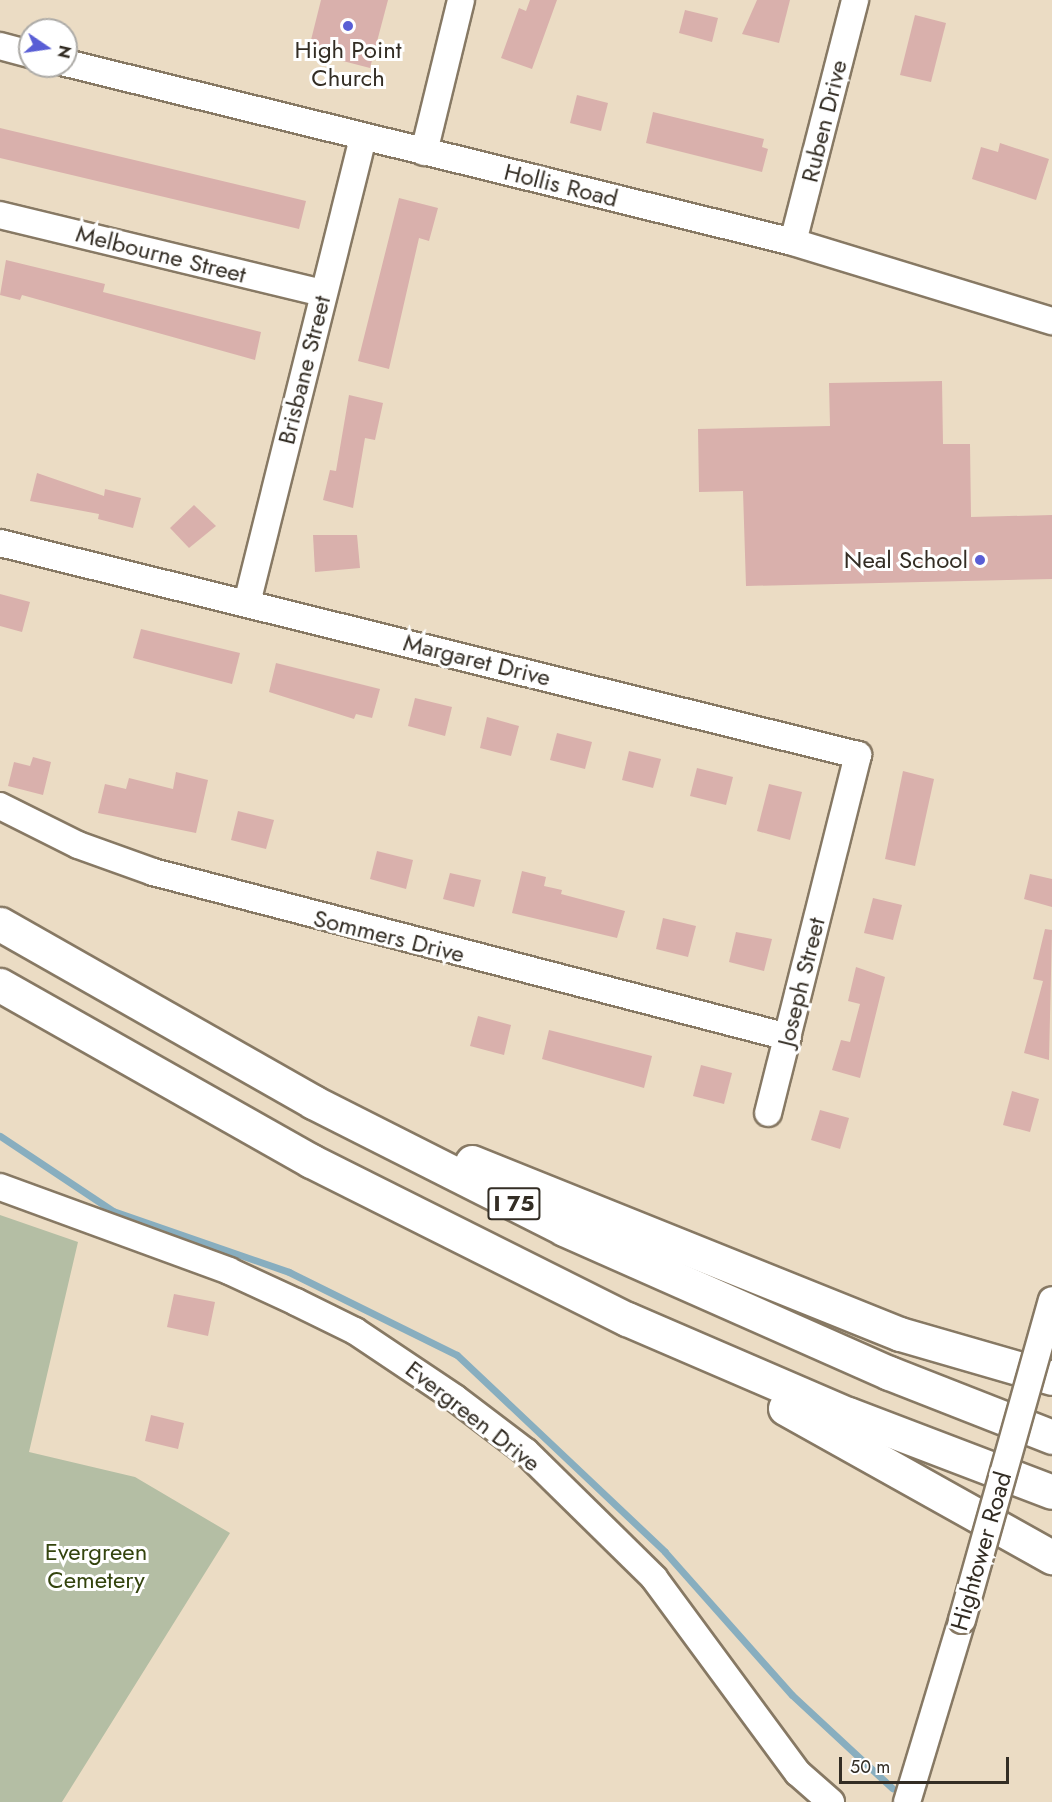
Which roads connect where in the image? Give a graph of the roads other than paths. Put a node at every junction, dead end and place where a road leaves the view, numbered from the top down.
1 (461, 0) edge
2 (855, 0) edge
3 (0, 46) edge
4 (18, 51) edge
5 (78, 66) edge
6 (363, 138) junction
7 (424, 152) junction
8 (0, 215) edge
9 (794, 242) junction
10 (322, 293) junction
11 (1052, 321) edge
12 (0, 543) edge
13 (247, 603) junction
14 (0, 806) edge
15 (834, 851) joint
16 (0, 924) edge
17 (0, 986) edge
18 (788, 1037) junction
19 (313, 1102) junction
20 (768, 1113) dead end
21 (0, 1187) edge
22 (1052, 1300) edge
23 (627, 1319) junction
24 (1052, 1378) edge
25 (1052, 1437) edge
26 (1052, 1492) edge
27 (1052, 1557) edge
28 (831, 1802) edge
29 (907, 1802) edge

1 - 7 street
2 - 9 street, Ruben Drive
3 - 4 street
5 - 6 street, Hollis Road
6 - 7 street, Hollis Road
6 - 10 street, Brisbane Street
7 - 9 street, Hollis Road
8 - 10 street, Melbourne Street
9 - 11 street, Hollis Road
10 - 13 street, Brisbane Street
12 - 13 street, Margaret Drive
13 - 15 street, Margaret Drive
14 - 18 street, Sommers Drive
15 - 18 street, Joseph Street
16 - 19 highway, I 75
17 - 23 highway, I 75
18 - 20 street, Joseph Street
19 - 24 highway
19 - 25 highway, I 75
21 - 28 street, Evergreen Drive
22 - 29 street, Hightower Road, bridge
23 - 26 highway, I 75
23 - 27 highway

